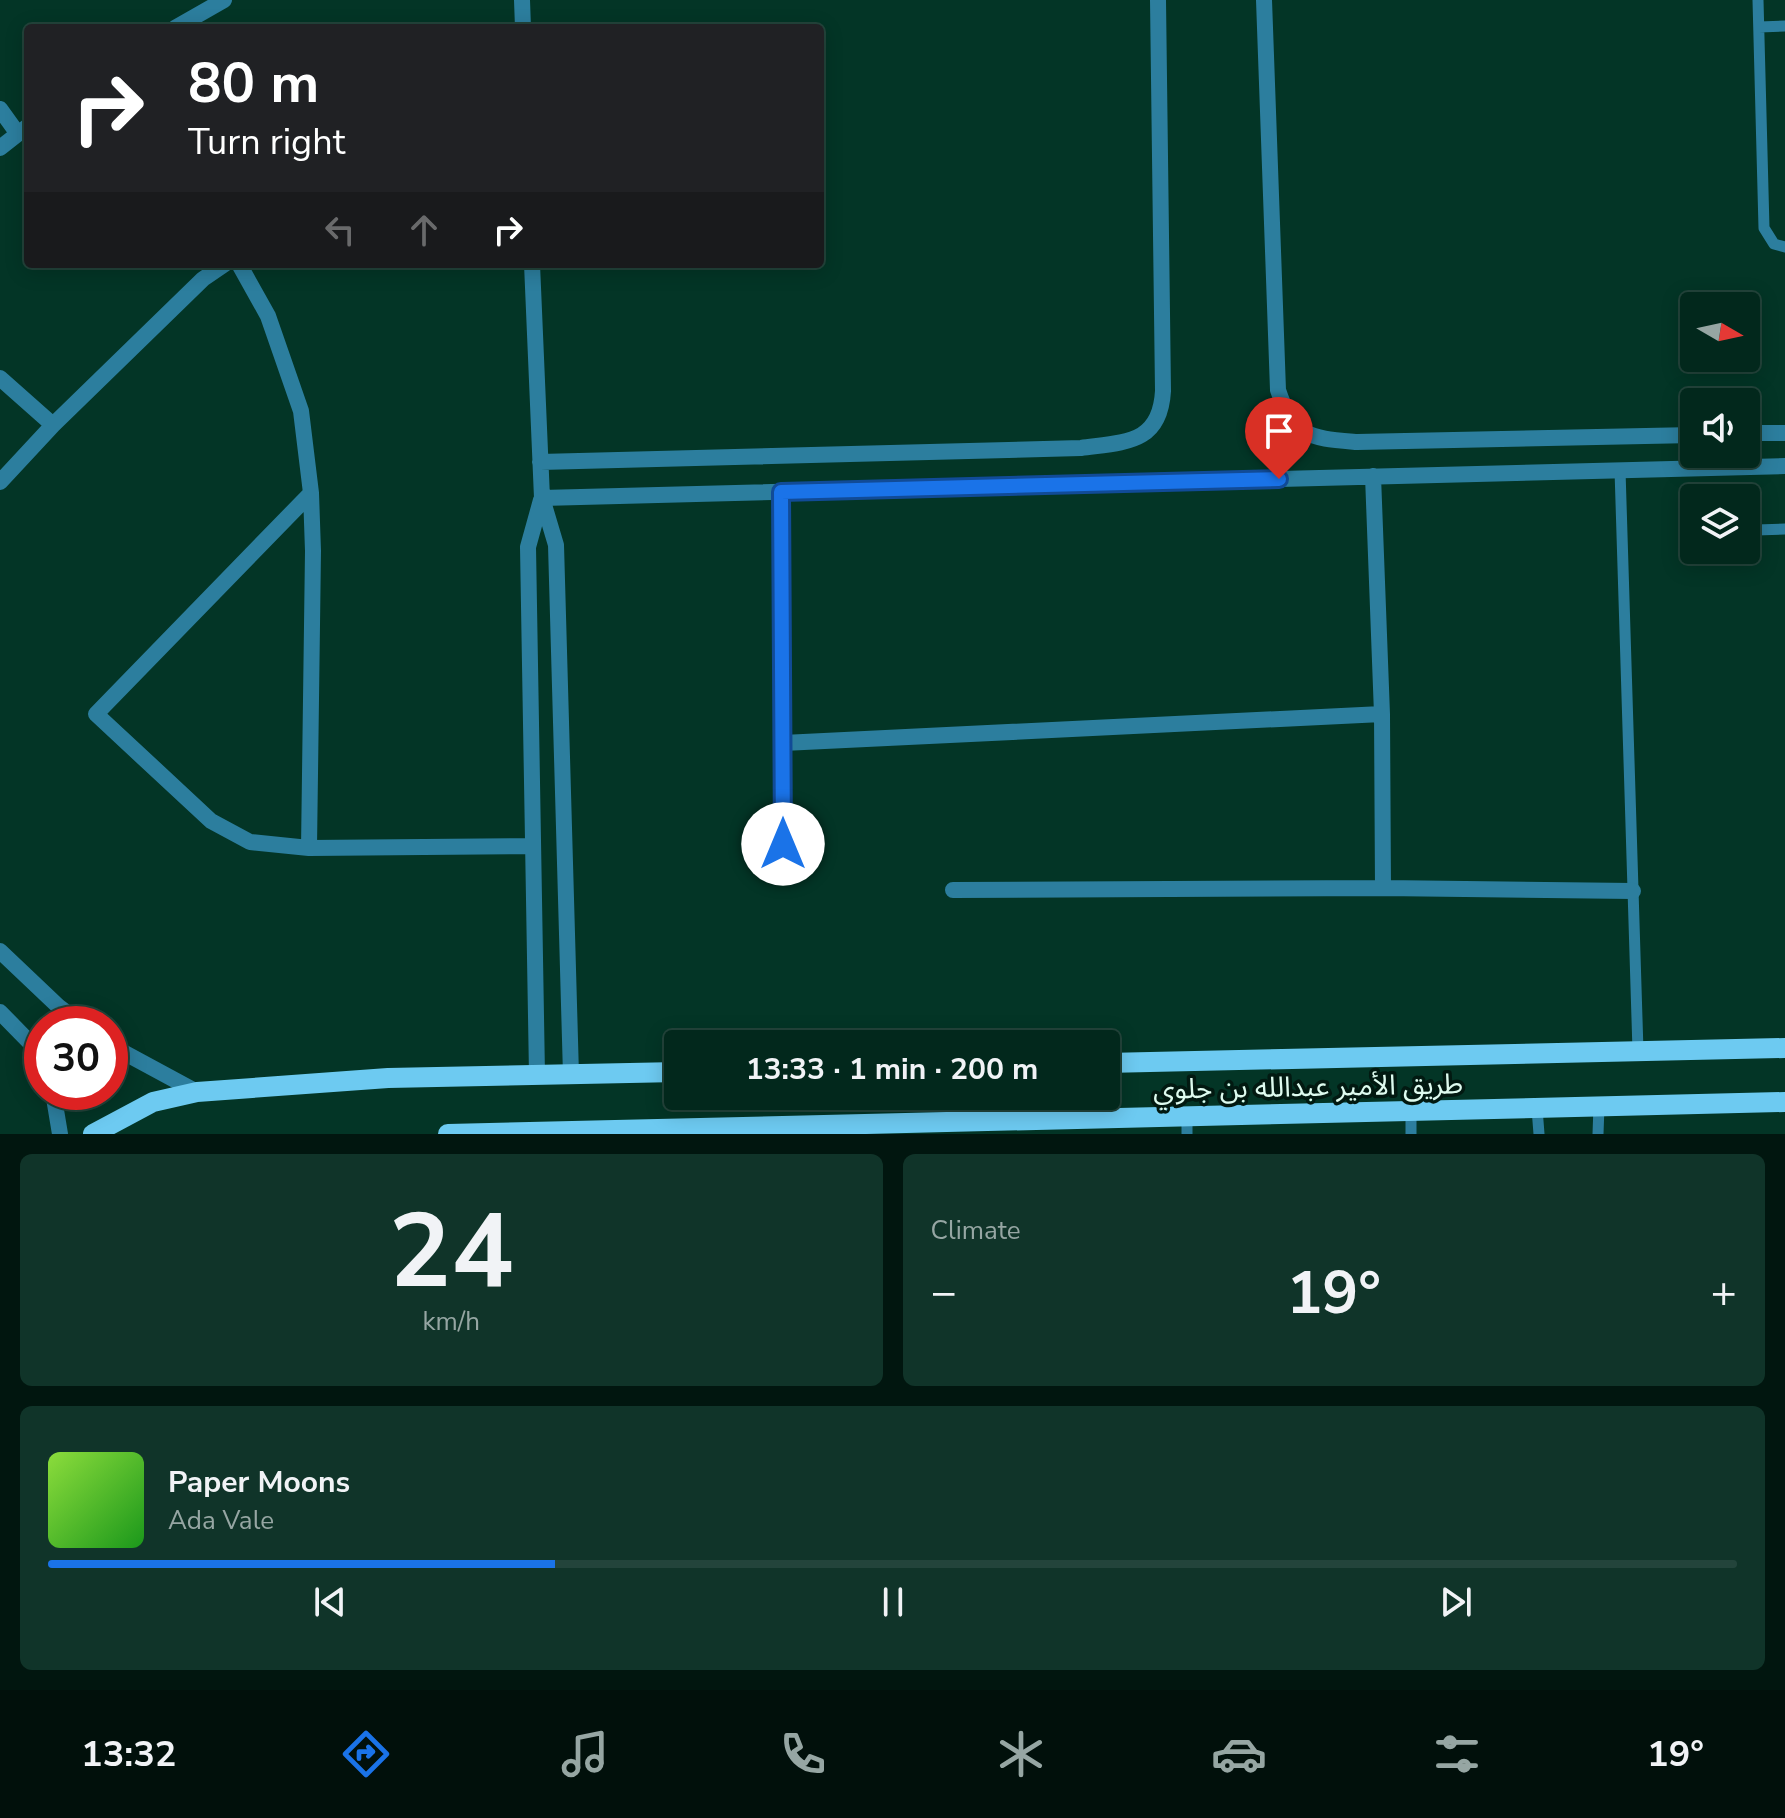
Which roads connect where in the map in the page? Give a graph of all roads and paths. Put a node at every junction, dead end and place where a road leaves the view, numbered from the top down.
1 (224, 0) edge
2 (522, 0) edge
3 (1158, 0) edge
4 (1264, 0) edge
5 (1758, 0) edge
6 (182, 24) edge
7 (523, 24) edge
8 (1785, 26) edge
9 (1759, 27) junction
10 (0, 109) edge
11 (23, 130) edge
12 (0, 148) edge
13 (1785, 247) edge
14 (219, 268) edge
15 (241, 268) edge
16 (532, 268) edge
17 (0, 378) edge
18 (53, 425) junction
19 (1760, 433) edge
20 (1785, 433) edge
21 (1680, 435) edge
22 (540, 462) junction
23 (1785, 466) edge
24 (1620, 470) junction
25 (1373, 476) junction
26 (0, 482) edge
27 (781, 492) junction
28 (311, 493) junction
29 (542, 498) junction
30 (1785, 529) edge
31 (1760, 530) edge
32 (1382, 714) junction
33 (783, 743) junction
34 (783, 844) dead end
35 (533, 846) junction
36 (309, 848) junction
37 (1383, 888) junction
38 (953, 890) dead end
39 (1633, 891) junction
40 (0, 951) edge
41 (58, 1006) edge
42 (0, 1012) edge
43 (24, 1037) edge
44 (1785, 1048) edge
45 (1638, 1051) junction
46 (128, 1055) edge
47 (1120, 1063) edge
48 (664, 1072) edge
49 (537, 1075) junction
50 (571, 1075) junction
51 (197, 1092) junction
52 (1785, 1102) edge
53 (1599, 1106) junction
54 (1537, 1108) junction
55 (56, 1110) edge
56 (1411, 1111) junction
57 (1187, 1125) edge
58 (771, 1130) edge
59 (60, 1134) edge
60 (93, 1134) edge
61 (448, 1134) edge
62 (1411, 1134) edge
63 (1539, 1134) edge
64 (1598, 1134) edge

1 - 6 street
2 - 7 street
3 - 22 street
4 - 21 street
5 - 9 lane
8 - 9 lane
9 - 13 lane
10 - 11 street
11 - 12 street
14 - 18 street
15 - 28 street
16 - 22 street
17 - 18 street
18 - 26 street
19 - 20 street
22 - 29 street
23 - 24 street
24 - 25 street
24 - 39 lane
25 - 27 street
25 - 32 street
27 - 29 street
27 - 33 street
28 - 36 street
28 - 36 street
29 - 35 street
29 - 50 street
30 - 31 lane
32 - 33 street
32 - 37 street
33 - 34 street
35 - 36 street
35 - 49 street
37 - 38 street
37 - 39 street
39 - 45 lane
40 - 41 street
42 - 43 street
44 - 45 main road
45 - 47 main road
46 - 51 street
48 - 50 main road
49 - 50 main road
49 - 51 main road
51 - 60 main road
52 - 53 main road, طريق الأمير عبدالله بن جلوي
53 - 54 main road, طريق الأمير عبدالله بن جلوي
53 - 64 lane
54 - 56 main road, طريق الأمير عبدالله بن جلوي
54 - 63 lane
55 - 59 street
56 - 57 main road, طريق الأمير عبدالله بن جلوي
56 - 62 lane
57 - 58 main road, طريق الأمير عبدالله بن جلوي
58 - 61 main road, طريق الأمير عبدالله بن جلوي

